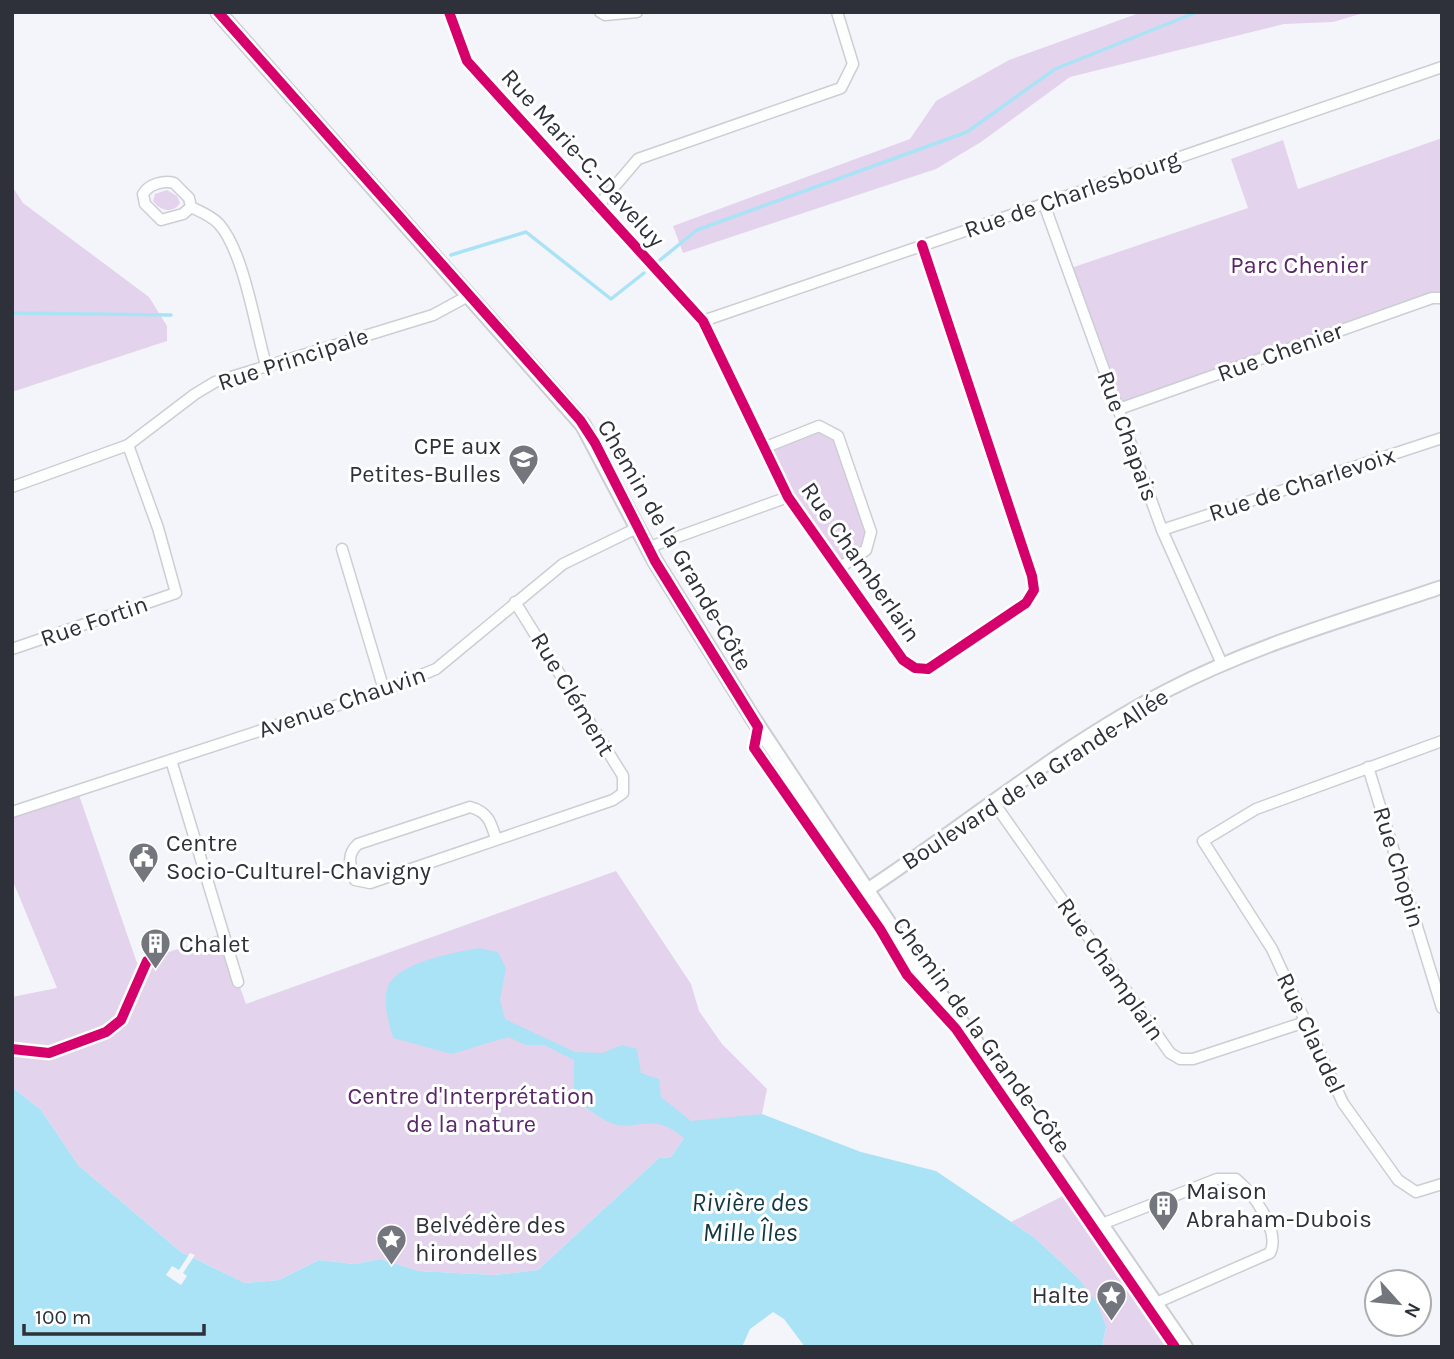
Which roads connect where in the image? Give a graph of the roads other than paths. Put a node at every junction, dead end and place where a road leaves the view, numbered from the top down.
1 (218, 12) edge
2 (449, 12) edge
3 (600, 12) edge
4 (637, 12) edge
5 (837, 12) edge
6 (1442, 67) edge
7 (1044, 204) junction
8 (191, 207) junction
9 (597, 207) junction
10 (922, 245) junction
11 (468, 296) junction
12 (1442, 298) edge
13 (703, 321) junction
14 (265, 365) junction
15 (1119, 409) junction
16 (1442, 438) edge
17 (128, 445) junction
18 (765, 447) junction
19 (12, 487) edge
20 (788, 497) junction
21 (637, 528) junction
22 (1162, 530) junction
23 (647, 548) junction
24 (342, 549) dead end
25 (839, 568) junction
26 (1442, 587) edge
27 (515, 602) junction
28 (12, 649) edge
29 (1222, 664) junction
30 (384, 690) junction
31 (1442, 741) edge
32 (171, 760) junction
33 (1368, 766) junction
34 (994, 803) junction
35 (12, 812) edge
36 (496, 839) junction
37 (867, 890) junction
38 (238, 982) dead end
39 (1442, 1009) edge
40 (1304, 1022) junction
41 (1442, 1184) edge
42 (1102, 1224) junction
43 (1156, 1303) junction
44 (1185, 1347) edge

1 - 11 main road, Chemin de la Grande-Côte
2 - 9 street, Rue Marie-C.-Daveluy
3 - 4 street
5 - 9 street
6 - 7 street, Rue de Charlesbourg
7 - 10 street, Rue de Charlesbourg
7 - 15 street, Rue Chapais
8 - 8 street
8 - 14 street
9 - 13 street, Rue Marie-C.-Daveluy
10 - 13 street, Rue de Charlesbourg
10 - 25 street, Rue Chamberlain
11 - 14 street, Rue Principale
11 - 21 main road, Chemin de la Grande-Côte
12 - 15 street, Rue Chenier
13 - 18 street, Rue Chamberlain
14 - 17 street, Rue Principale
15 - 22 street, Rue Chapais
16 - 22 street, Rue de Charlevoix
17 - 19 street, Rue Principale
17 - 28 street, Rue Fortin
18 - 20 street, Rue Chamberlain
18 - 25 street
20 - 23 street, Rue Chamberlain
20 - 25 street, Rue Chamberlain
21 - 23 main road, Chemin de la Grande-Côte
21 - 27 street, Avenue Chauvin
22 - 29 street, Rue Chapais
23 - 37 main road, Chemin de la Grande-Côte
24 - 30 street
26 - 29 street, Boulevard de la Grande-Allée
27 - 30 street, Avenue Chauvin
27 - 36 street, Rue Clément
29 - 34 street, Boulevard de la Grande-Allée
30 - 32 street, Avenue Chauvin
31 - 33 street
32 - 35 street, Avenue Chauvin
32 - 38 street
33 - 39 street, Rue Chopin
33 - 40 street, Rue Claudel
34 - 37 street, Boulevard de la Grande-Allée
34 - 40 street, Rue Champlain
36 - 36 street
37 - 42 main road, Chemin de la Grande-Côte
40 - 41 street, Rue Claudel
42 - 43 main road, Chemin de la Grande-Côte
42 - 43 street
43 - 44 main road, Chemin de la Grande-Côte

